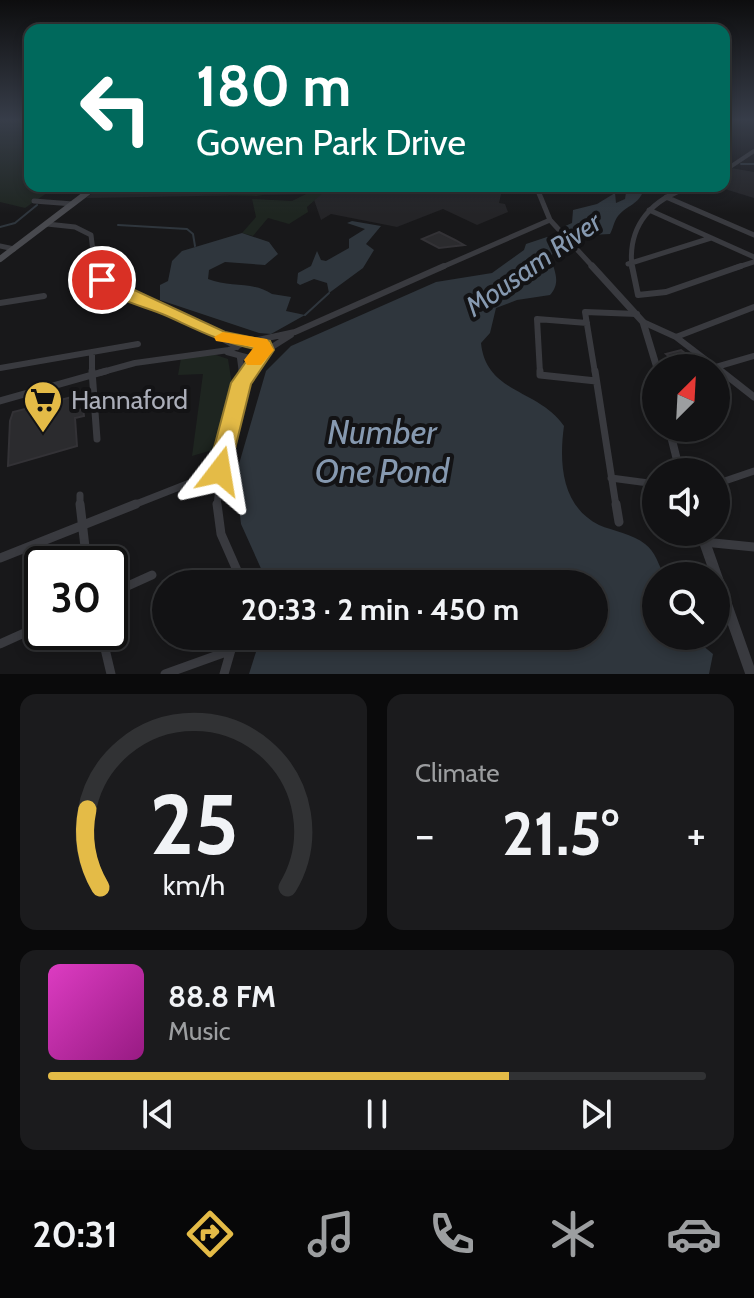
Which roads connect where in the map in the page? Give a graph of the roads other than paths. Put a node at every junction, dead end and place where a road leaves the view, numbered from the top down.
1 (754, 151) edge
2 (730, 167) edge
3 (88, 192) edge
4 (538, 192) edge
5 (678, 192) edge
6 (666, 197) junction
7 (34, 201) dead end
8 (73, 204) junction
9 (649, 210) junction
10 (550, 220) junction
11 (47, 224) junction
12 (754, 235) edge
13 (711, 238) junction
14 (0, 246) edge
15 (14, 249) junction
16 (0, 259) edge
17 (754, 259) edge
18 (628, 264) junction
19 (638, 295) junction
20 (44, 296) dead end
21 (0, 303) edge
22 (630, 304) junction
23 (754, 307) edge
24 (637, 314) junction
25 (643, 322) junction
26 (587, 323) junction
27 (295, 332) junction
28 (220, 336) junction
29 (676, 337) junction
30 (251, 341) junction
31 (138, 344) dead end
32 (92, 352) junction
33 (237, 352) junction
34 (653, 354) edge
35 (699, 354) edge
36 (259, 355) junction
37 (754, 356) edge
38 (730, 363) edge
39 (0, 368) edge
40 (90, 376) junction
41 (730, 378) edge
42 (243, 379) junction
43 (596, 381) junction
44 (754, 397) edge
45 (0, 401) edge
46 (97, 439) dead end
47 (220, 471) junction
48 (754, 471) edge
49 (611, 478) junction
50 (730, 479) edge
51 (642, 482) edge
52 (80, 495) dead end
53 (619, 522) dead end
54 (80, 526) junction
55 (730, 542) edge
56 (84, 546) edge
57 (706, 546) edge
58 (754, 547) edge
59 (0, 558) edge
60 (237, 570) edge
61 (152, 575) dead end
62 (128, 586) edge
63 (24, 633) edge
64 (0, 644) edge
65 (105, 650) edge
66 (229, 651) joint
67 (111, 674) edge
68 (165, 674) edge
69 (224, 674) edge
70 (751, 674) edge

1 - 2 street
3 - 8 main road
4 - 10 street
5 - 6 street
6 - 9 street
6 - 12 street
7 - 8 street
8 - 11 main road
9 - 13 street
9 - 18 street
10 - 22 street
10 - 27 street
11 - 15 main road
11 - 28 street
13 - 17 street
13 - 18 street
14 - 15 street
15 - 16 main road
17 - 19 street
18 - 19 street
19 - 22 street
20 - 21 street
22 - 24 street
23 - 29 street
24 - 25 street
24 - 26 street
25 - 29 street
25 - 34 street
26 - 43 street
26 - 43 street
27 - 30 street
27 - 36 street
28 - 30 street
28 - 33 street
29 - 35 street
30 - 33 street
30 - 36 street
31 - 32 street
32 - 39 street
32 - 40 street
33 - 36 street
33 - 40 street
33 - 42 street
36 - 42 street
37 - 38 street
40 - 45 street
40 - 46 street
41 - 44 street
42 - 47 street
43 - 49 street
47 - 54 street
47 - 60 street
48 - 50 street
49 - 51 street
49 - 53 street
52 - 54 street
54 - 56 street
54 - 59 street
55 - 58 street
57 - 70 street
61 - 62 street
63 - 64 street
65 - 67 street
66 - 68 street
66 - 69 street

